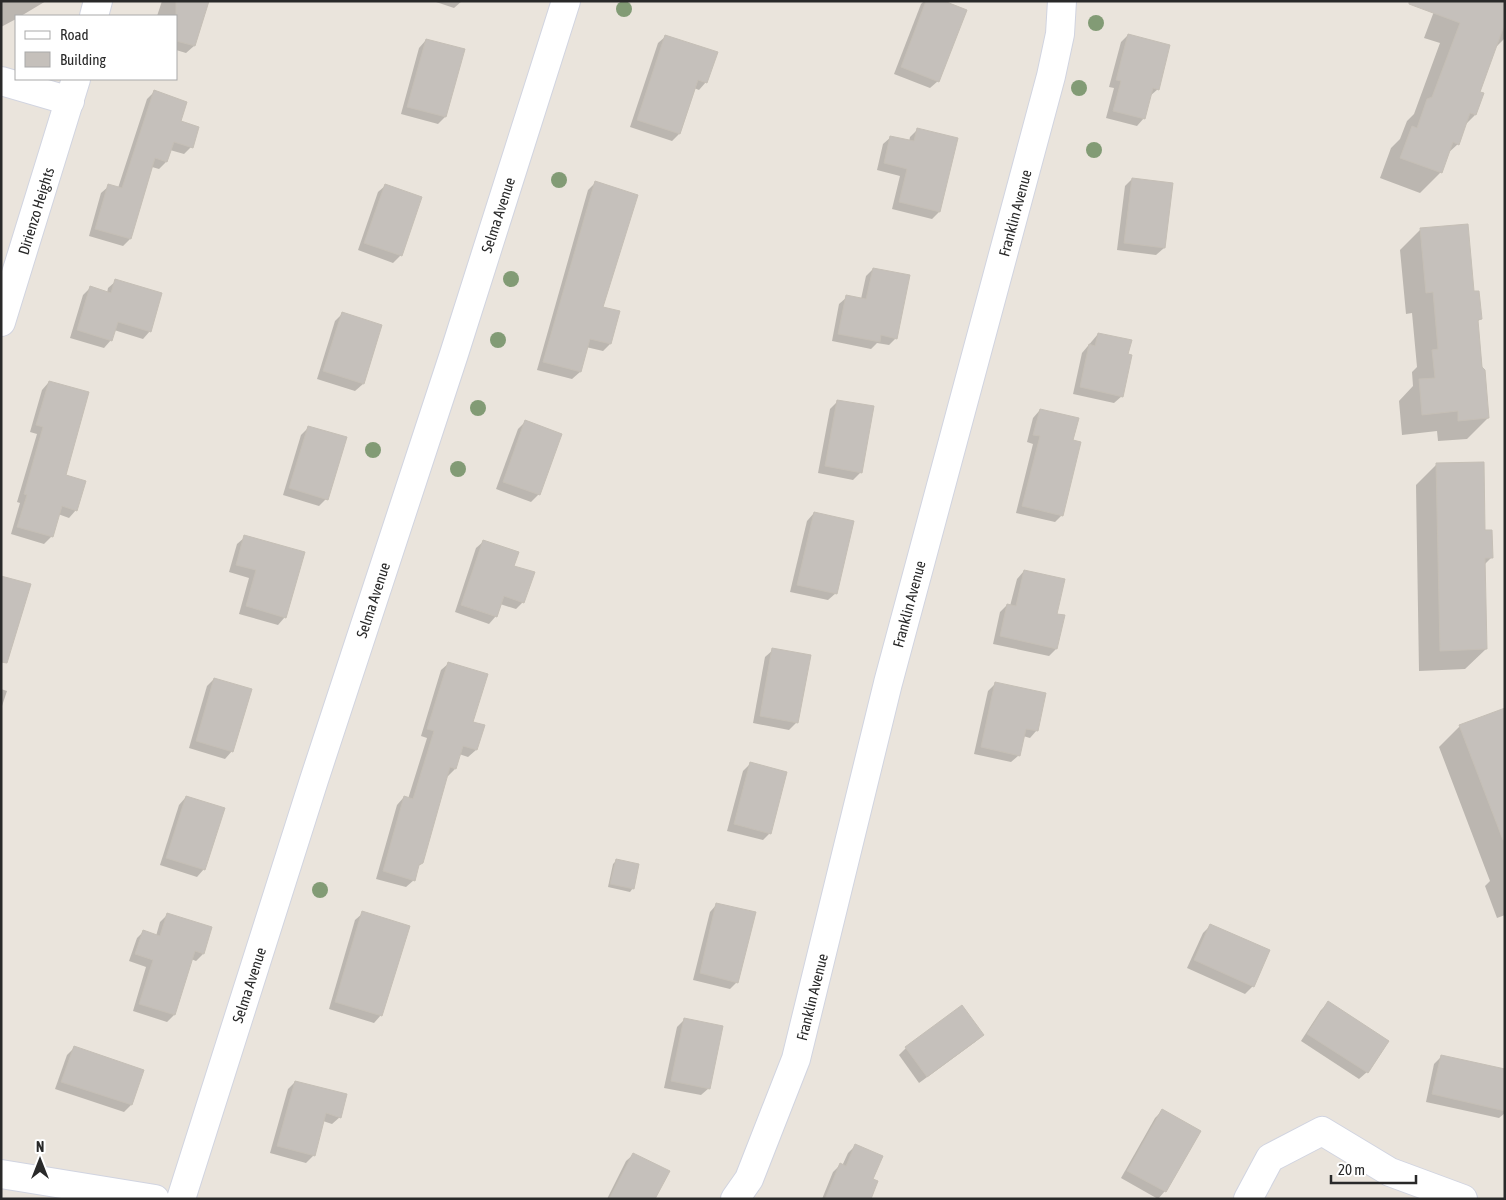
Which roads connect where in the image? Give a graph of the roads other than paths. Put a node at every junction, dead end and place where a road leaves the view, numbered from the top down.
1 (98, 1) edge
2 (566, 1) edge
3 (1062, 1) edge
4 (94, 15) edge
5 (1, 82) edge
6 (73, 90) edge
7 (1, 322) edge
8 (1, 1174) edge
9 (155, 1199) edge
10 (181, 1199) edge
11 (735, 1199) edge
12 (1248, 1199) edge
13 (1463, 1199) edge

1 - 4 street
2 - 10 street, Selma Avenue
3 - 11 street, Franklin Avenue
5 - 6 street, Dirienzo Heights
6 - 7 street, Dirienzo Heights
8 - 9 street
12 - 13 street

